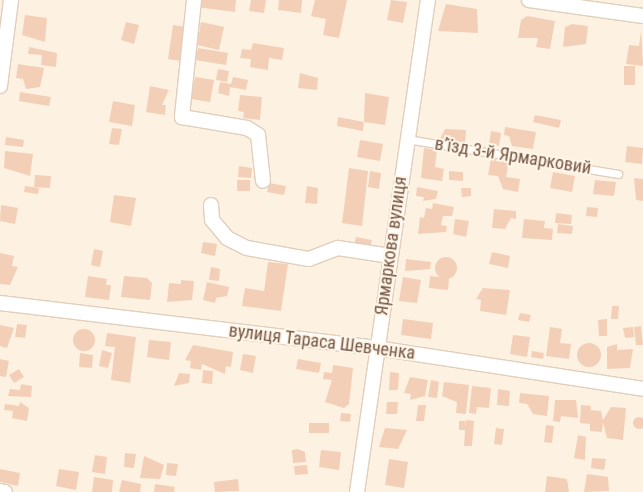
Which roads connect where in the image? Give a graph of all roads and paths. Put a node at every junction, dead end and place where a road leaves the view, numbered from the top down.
1 (11, 0) edge
2 (194, 0) edge
3 (428, 0) edge
4 (529, 0) edge
5 (643, 16) edge
6 (0, 86) edge
7 (407, 139) junction
8 (618, 174) dead end
9 (263, 181) dead end
10 (211, 205) dead end
11 (390, 256) junction
12 (0, 302) edge
13 (376, 348) junction
14 (643, 389) edge
15 (0, 491) edge
16 (5, 492) edge
17 (357, 492) edge

1 - 6 street
2 - 9 street
3 - 7 street, Ярмаркова вулиця
4 - 5 street
7 - 8 lane, в’їзд 3-й Ярмарковий
7 - 11 street, Ярмаркова вулиця
10 - 11 street
11 - 13 street, Ярмаркова вулиця
12 - 13 street, вулиця Тараса Шевченка
13 - 14 street, вулиця Тараса Шевченка
13 - 17 street, Ярмаркова вулиця
15 - 16 street

